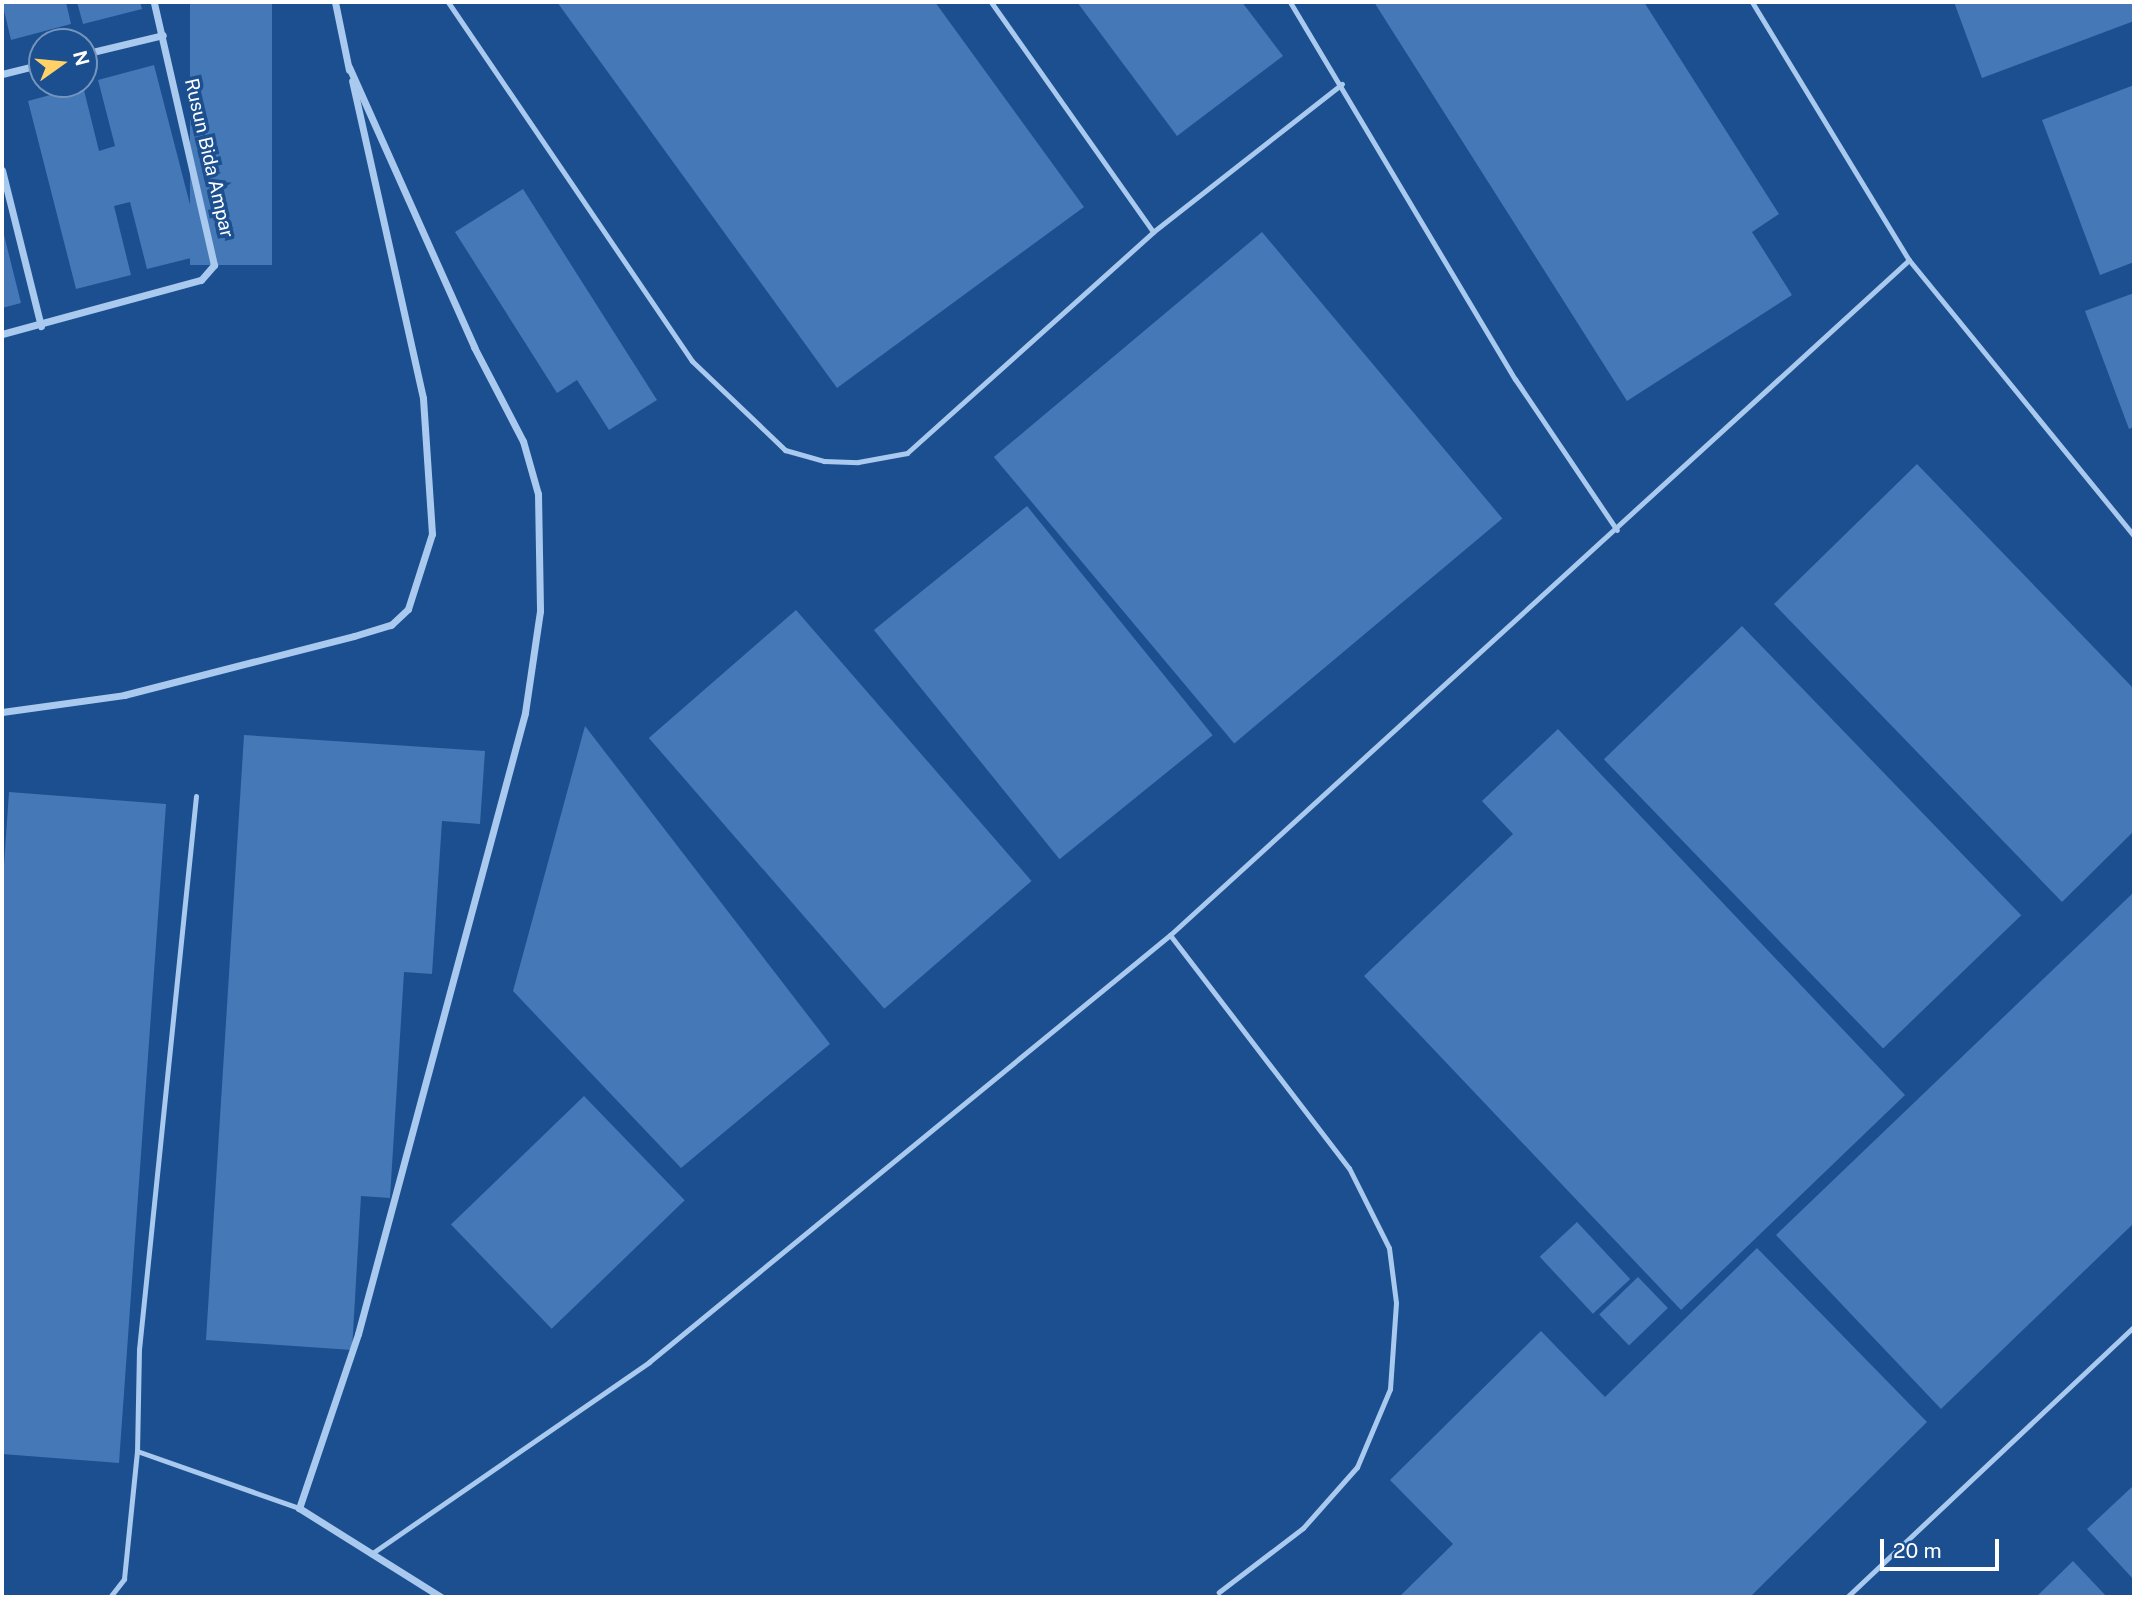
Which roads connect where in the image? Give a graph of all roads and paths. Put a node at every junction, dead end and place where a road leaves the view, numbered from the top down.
1 (154, 2) edge
2 (335, 2) edge
3 (448, 2) edge
4 (991, 2) edge
5 (1290, 2) edge
6 (1752, 2) edge
7 (163, 35) junction
8 (98, 51) edge
9 (349, 67) junction
10 (28, 68) edge
11 (2, 74) edge
12 (1342, 84) junction
13 (2, 170) edge
14 (1153, 232) junction
15 (1909, 260) junction
16 (41, 326) junction
17 (2, 334) edge
18 (1617, 530) junction
19 (2134, 536) edge
20 (2, 712) edge
21 (196, 796) dead end
22 (1170, 935) junction
23 (2134, 1327) edge
24 (137, 1451) junction
25 (299, 1508) junction
26 (371, 1554) junction
27 (1219, 1592) dead end
28 (110, 1597) edge
29 (441, 1597) edge
30 (1847, 1597) edge

1 - 7 street, Rusun Bida Ampar
2 - 9 street
3 - 14 lane
4 - 14 lane
5 - 12 lane
6 - 15 lane
7 - 8 street
7 - 16 street, Rusun Bida Ampar
9 - 20 street
9 - 25 street
10 - 11 street
12 - 14 lane
12 - 18 lane
13 - 16 street
15 - 18 lane
15 - 19 lane
16 - 17 street, Rusun Bida Ampar
18 - 22 lane
21 - 24 lane
22 - 26 lane
22 - 27 lane
23 - 30 lane
24 - 25 lane
24 - 28 lane
25 - 26 street
26 - 29 street

